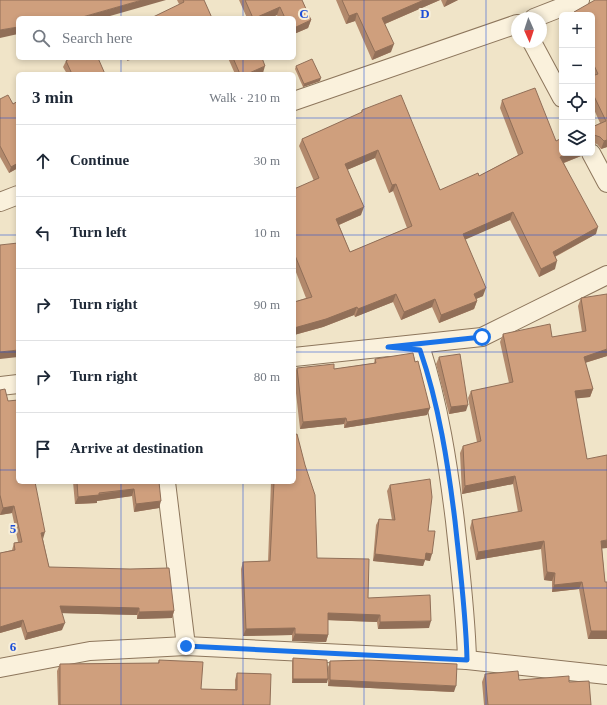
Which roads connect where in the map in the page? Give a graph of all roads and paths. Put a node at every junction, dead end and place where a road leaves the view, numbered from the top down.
1 (580, 0) edge
2 (547, 13) edge
3 (511, 26) edge
4 (535, 48) edge
5 (559, 92) edge
6 (296, 100) edge
7 (593, 156) edge
8 (607, 183) edge
9 (16, 196) edge
10 (0, 202) edge
11 (607, 275) edge
12 (388, 347) junction
13 (296, 357) edge
14 (16, 384) edge
15 (0, 386) edge
16 (166, 484) edge
17 (186, 646) junction
18 (467, 660) junction
19 (0, 668) edge
20 (607, 676) edge

1 - 2 street
3 - 6 street
4 - 5 street
7 - 8 street
9 - 10 street
11 - 12 street
12 - 13 street
12 - 18 street
14 - 15 street
16 - 17 street
17 - 18 street
17 - 19 street
18 - 20 street

